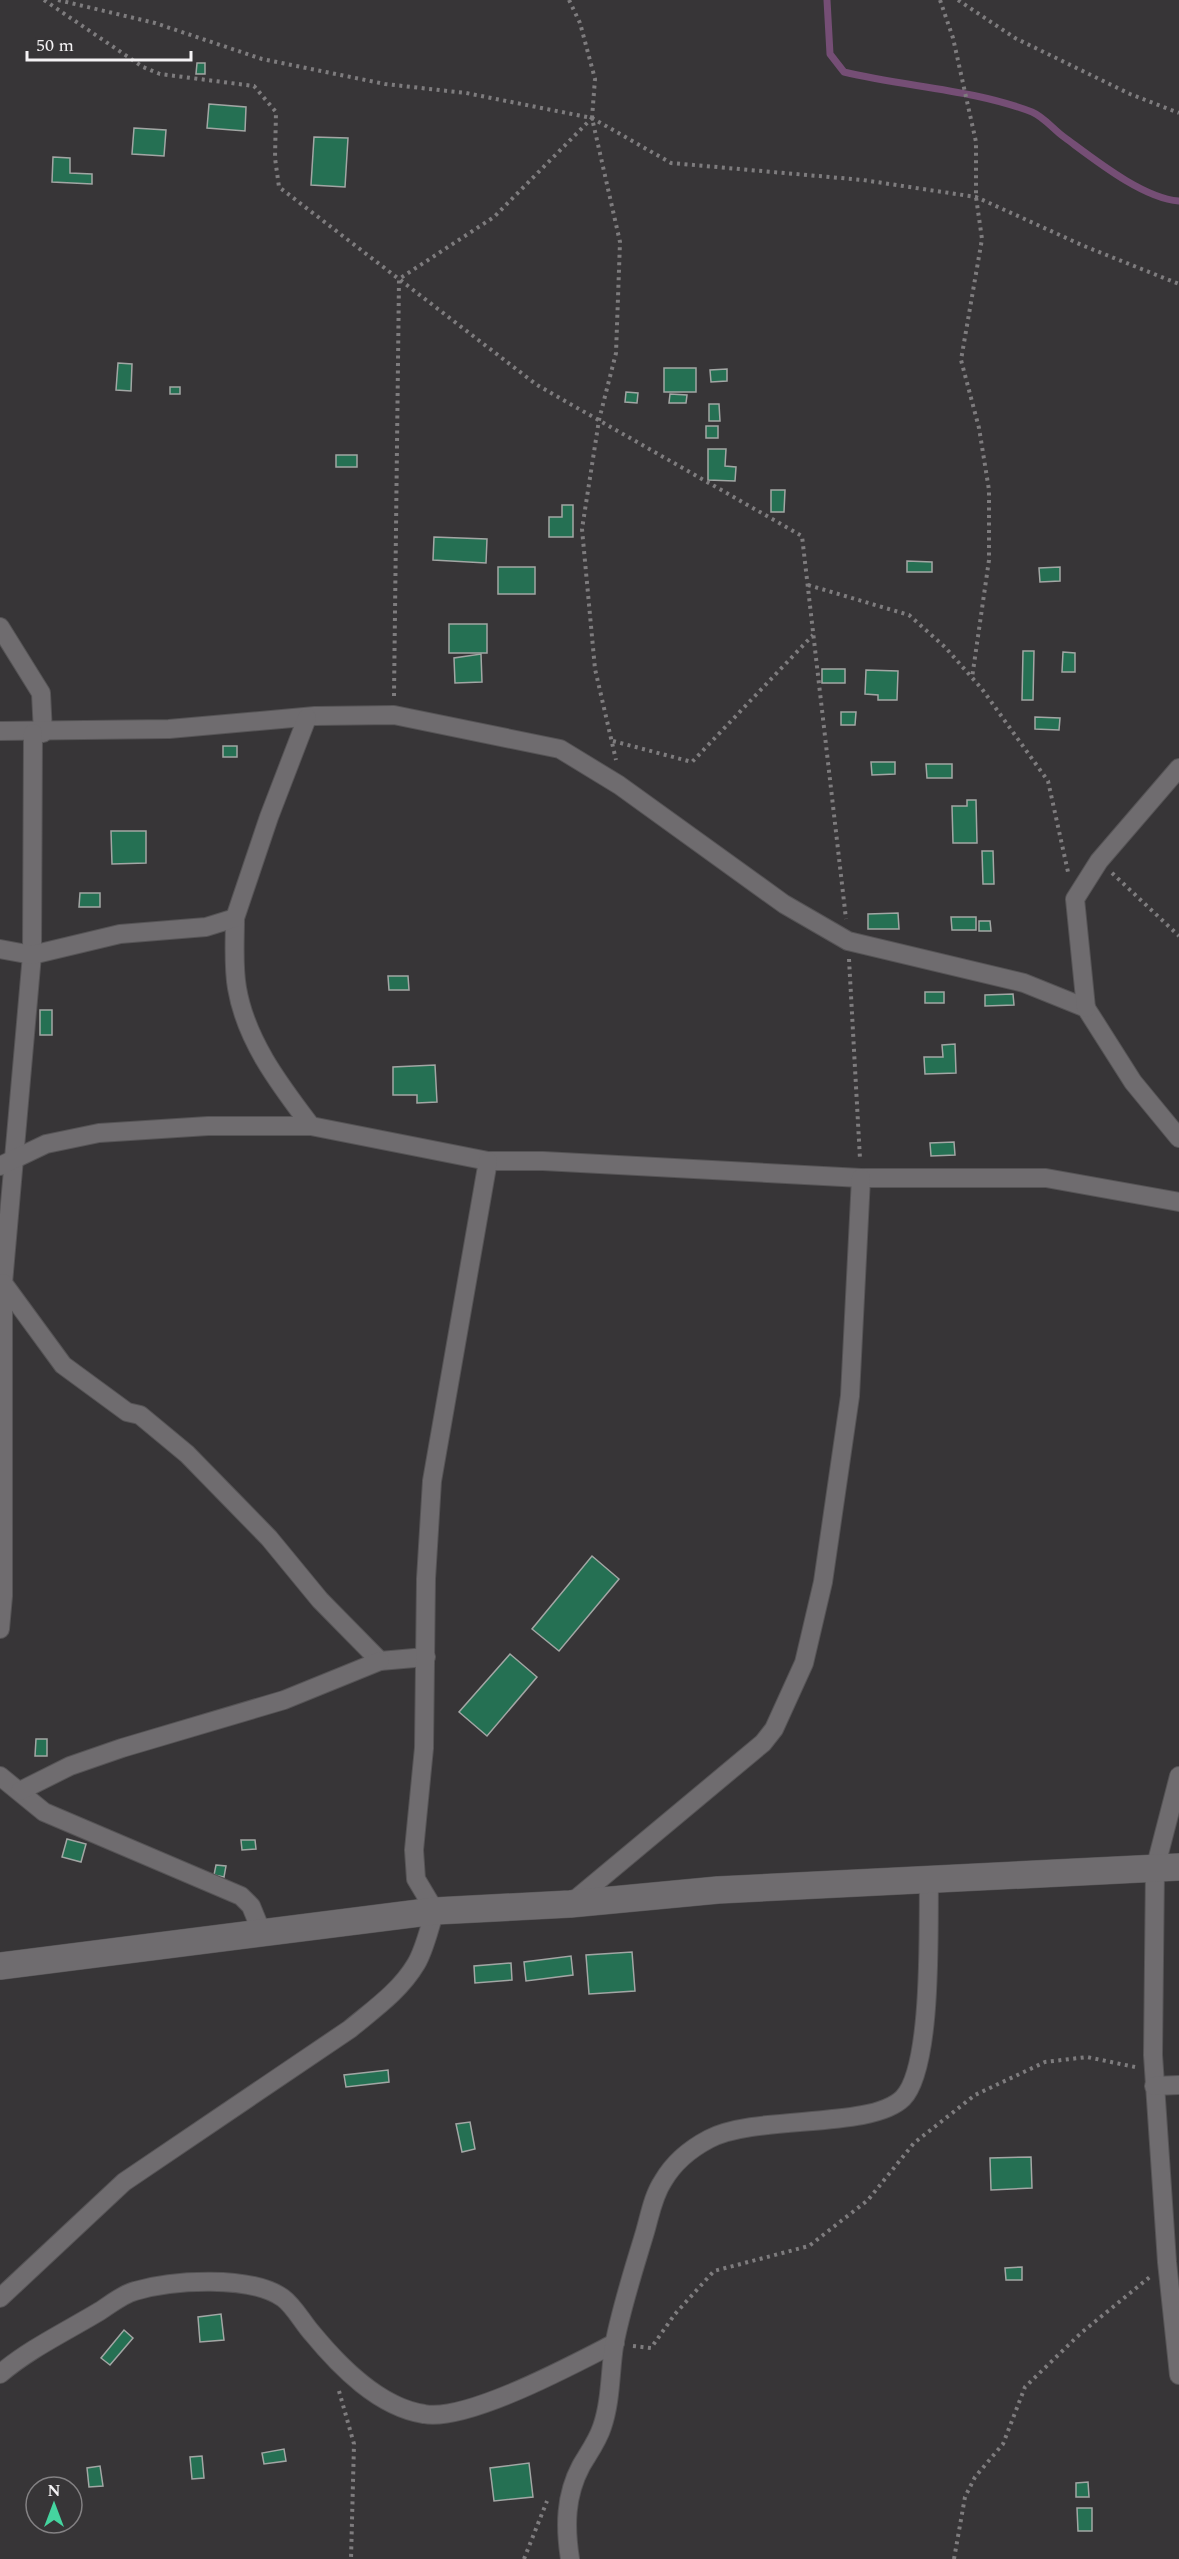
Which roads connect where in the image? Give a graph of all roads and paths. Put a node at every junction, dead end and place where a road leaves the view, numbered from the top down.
1 (44, 0) edge
2 (58, 0) edge
3 (569, 0) edge
4 (940, 0) edge
5 (958, 0) edge
6 (1179, 113) edge
7 (592, 118) junction
8 (976, 197) junction
9 (399, 279) junction
10 (1179, 284) edge
11 (599, 420) junction
12 (808, 585) junction
13 (0, 627) edge
14 (813, 635) junction
15 (972, 678) junction
16 (394, 715) junction
17 (307, 718) junction
18 (0, 731) edge
19 (38, 733) junction
20 (613, 741) junction
21 (1179, 768) edge
22 (619, 784) junction
23 (1099, 861) junction
24 (1075, 899) junction
25 (235, 918) junction
26 (1179, 936) edge
27 (849, 940) junction
28 (0, 949) edge
29 (32, 955) junction
30 (1086, 1008) junction
31 (311, 1126) junction
32 (1179, 1138) edge
33 (488, 1161) junction
34 (7, 1162) edge
35 (861, 1178) junction
36 (1179, 1202) edge
37 (3, 1283) junction
38 (0, 1629) edge
39 (426, 1657) junction
40 (380, 1661) junction
41 (0, 1776) edge
42 (1179, 1776) edge
43 (20, 1791) junction
44 (1167, 1868) edge
45 (929, 1880) junction
46 (570, 1904) junction
47 (435, 1911) junction
48 (262, 1933) junction
49 (0, 1966) edge
50 (1153, 2055) junction
51 (1179, 2085) edge
52 (1154, 2086) junction
53 (1167, 2262) junction
54 (0, 2298) edge
55 (615, 2343) junction
56 (329, 2354) junction
57 (0, 2374) edge
58 (1179, 2375) edge
59 (351, 2559) edge
60 (570, 2559) edge
61 (954, 2559) edge

1 - 9 path
2 - 7 path
3 - 7 path
4 - 8 path
5 - 6 path
7 - 8 path
7 - 9 path
7 - 11 path
8 - 10 path
8 - 15 path
9 - 11 path
9 - 16 path
11 - 12 path
11 - 20 path
12 - 14 path
12 - 15 path
13 - 19 street
14 - 20 path
14 - 27 path
15 - 24 path
16 - 17 street
16 - 22 street
17 - 19 street
17 - 25 street
18 - 19 street
19 - 29 street
20 - 22 path
21 - 23 street
22 - 27 street
23 - 24 street
23 - 26 path
24 - 30 street
25 - 29 street
25 - 31 street
27 - 30 street
27 - 35 path
28 - 29 street
29 - 34 street
30 - 32 street
31 - 33 street
31 - 34 street
33 - 35 street
33 - 39 street
34 - 37 street
35 - 36 street
35 - 46 street
37 - 38 street
37 - 40 street
39 - 40 street
39 - 47 street
40 - 43 street
41 - 43 street
42 - 44 street
43 - 48 street
44 - 45 street
44 - 50 street
45 - 46 street
45 - 55 street
46 - 47 street
47 - 48 street
47 - 54 street
48 - 49 street
50 - 52 street
50 - 55 path
51 - 52 street
52 - 53 street
53 - 58 street
53 - 61 path
55 - 56 street
55 - 60 street
56 - 57 street
56 - 59 path

